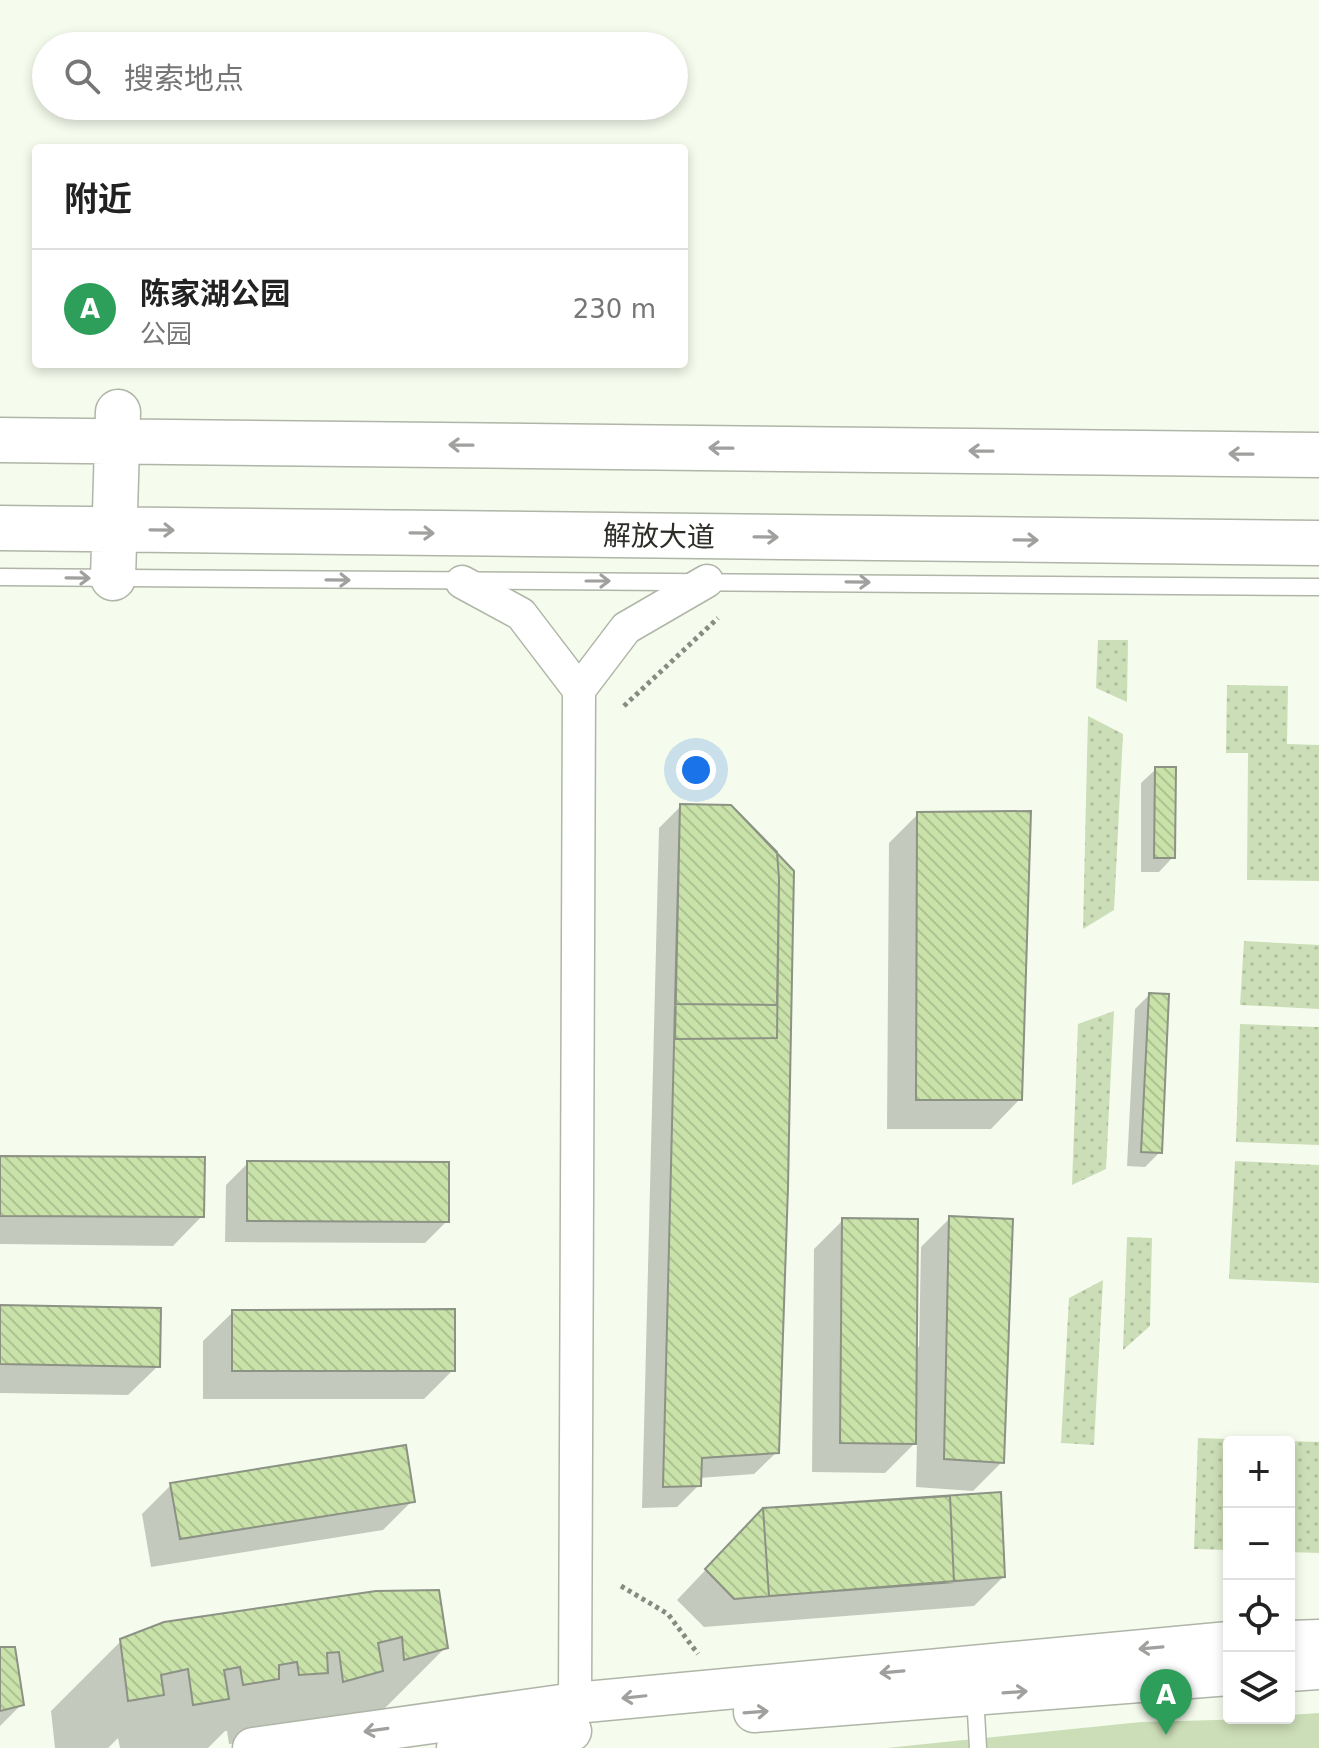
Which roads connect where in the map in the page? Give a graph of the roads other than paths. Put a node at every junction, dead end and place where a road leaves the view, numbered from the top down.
1 (118, 427) junction
2 (0, 440) edge
3 (1319, 455) edge
4 (0, 528) edge
5 (115, 530) junction
6 (1319, 543) edge
7 (0, 577) edge
8 (113, 578) junction
9 (707, 581) junction
10 (462, 582) junction
11 (1319, 587) edge
12 (579, 690) junction
13 (1319, 1640) edge
14 (1295, 1641) edge
15 (1223, 1643) edge
16 (1319, 1669) edge
17 (1295, 1671) edge
18 (1223, 1675) edge
19 (975, 1695) junction
20 (559, 1728) edge
21 (253, 1748) edge
22 (457, 1748) edge
23 (978, 1748) edge

1 - 2 main road
3 -> 1 main road
1 - 5 main road
4 - 5 main road, 解放大道
5 -> 6 main road, 解放大道
5 - 8 main road
7 -> 8 lane
8 -> 10 lane
10 -> 9 lane
9 -> 11 lane
9 - 12 street
10 - 12 street
12 - 20 street
13 - 14 street
15 -> 20 street
16 - 17 street
19 -> 18 street
20 -> 19 street
19 - 23 lane
20 -> 21 street
20 - 22 street

